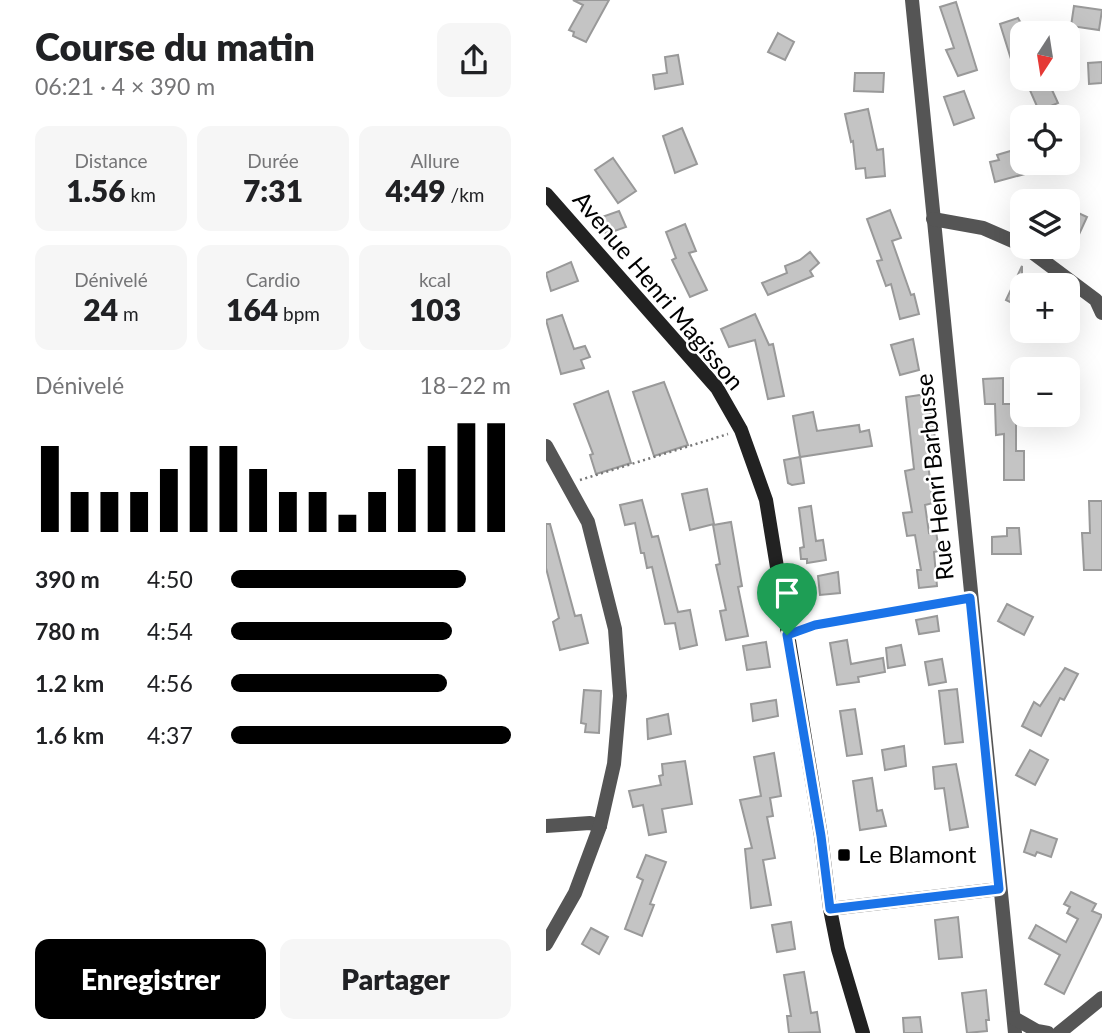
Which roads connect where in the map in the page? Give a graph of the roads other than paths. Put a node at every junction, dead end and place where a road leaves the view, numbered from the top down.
1 (912, 0) edge
2 (546, 194) edge
3 (933, 219) junction
4 (1010, 240) edge
5 (1041, 259) edge
6 (1100, 303) edge
7 (546, 446) edge
8 (546, 826) edge
9 (600, 826) junction
10 (999, 889) junction
11 (830, 909) junction
12 (546, 944) edge
13 (1102, 998) edge
14 (1014, 1026) edge
15 (863, 1033) edge
16 (1048, 1033) edge
17 (1059, 1033) edge

1 - 3 street, Rue Henri Barbusse
2 - 11 main road, Avenue Henri Magisson
3 - 4 street
3 - 10 street, Rue Henri Barbusse
5 - 6 street
7 - 9 street
8 - 9 street
9 - 12 street
10 - 11 street
10 - 14 street, Rue Henri Barbusse
11 - 15 main road, Avenue Henri Magisson
13 - 17 street
14 - 16 street

